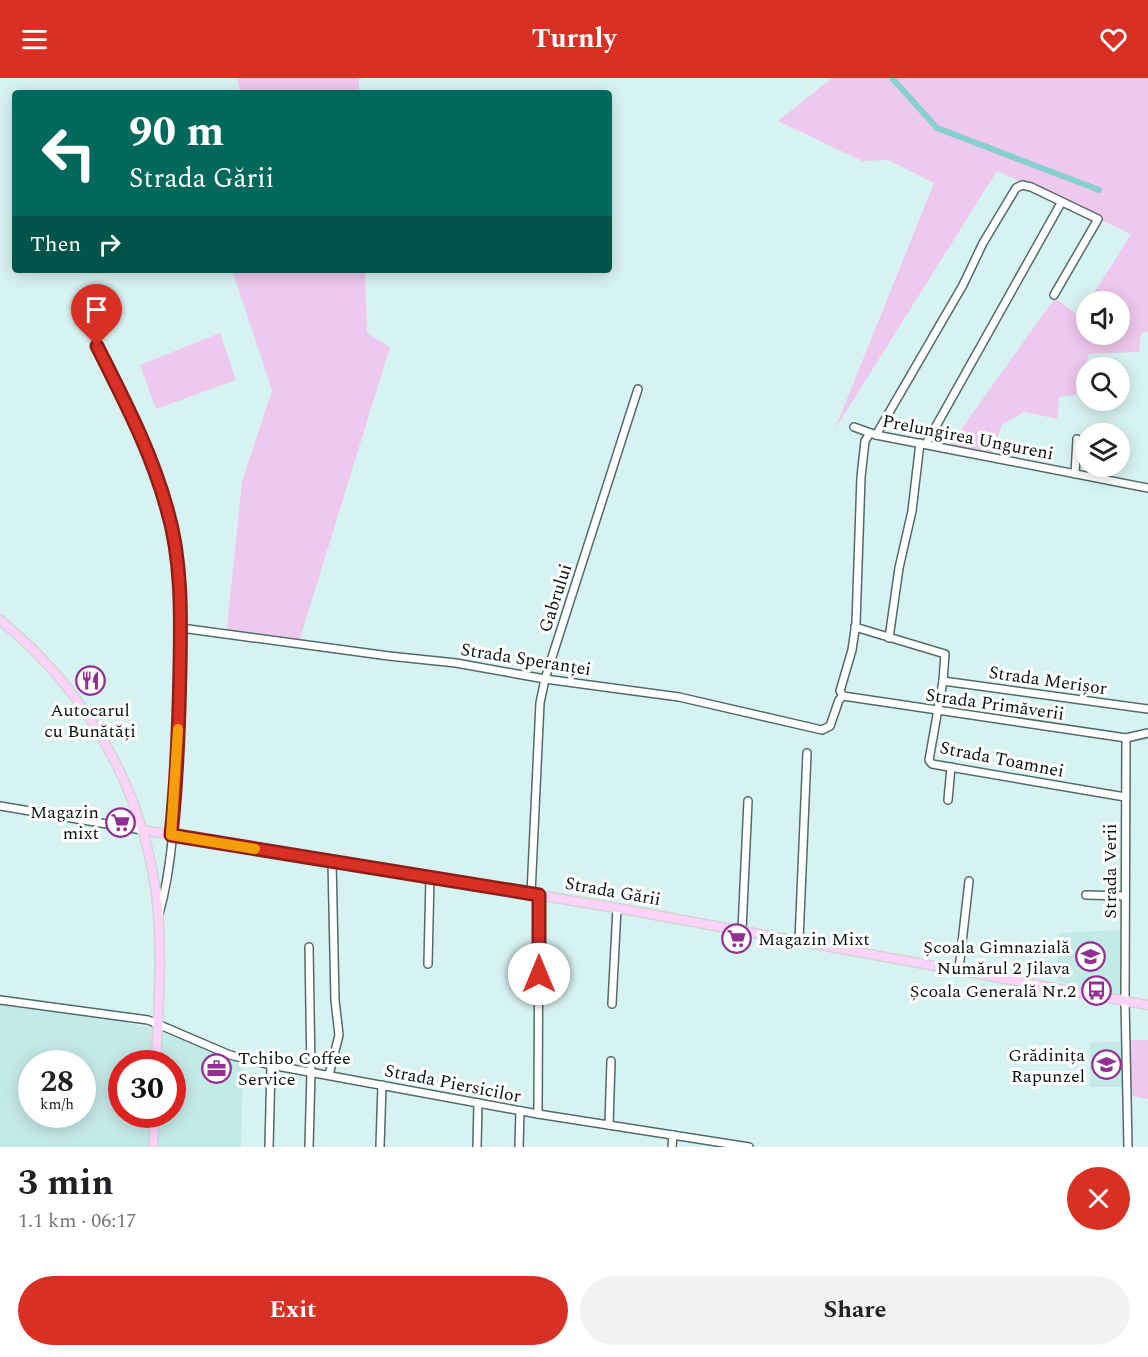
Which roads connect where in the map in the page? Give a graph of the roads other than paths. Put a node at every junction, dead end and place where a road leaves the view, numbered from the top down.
1 (1061, 202) junction
2 (1054, 295) dead end
3 (97, 346) dead end
4 (638, 390) dead end
5 (854, 427) dead end
6 (873, 434) junction
7 (923, 443) junction
8 (1076, 456) edge
9 (1075, 474) junction
10 (1148, 488) edge
11 (0, 620) edge
12 (855, 627) junction
13 (181, 628) junction
14 (889, 638) junction
15 (544, 679) junction
16 (944, 681) junction
17 (842, 693) junction
18 (1148, 709) edge
19 (938, 711) junction
20 (1148, 733) edge
21 (1126, 738) junction
22 (807, 753) dead end
23 (951, 767) junction
24 (1125, 797) junction
25 (948, 800) dead end
26 (748, 801) dead end
27 (0, 806) edge
28 (142, 830) junction
29 (171, 835) junction
30 (332, 861) junction
31 (430, 877) junction
32 (969, 881) dead end
33 (535, 895) junction
34 (1086, 895) dead end
35 (1125, 896) junction
36 (617, 908) junction
37 (159, 915) junction
38 (742, 930) junction
39 (799, 940) junction
40 (309, 947) dead end
41 (428, 964) dead end
42 (959, 969) junction
43 (0, 1000) edge
44 (1125, 1001) junction
45 (612, 1004) dead end
46 (1148, 1005) edge
47 (157, 1023) junction
48 (156, 1050) edge
49 (611, 1061) dead end
50 (271, 1065) junction
51 (311, 1072) junction
52 (329, 1075) junction
53 (382, 1085) junction
54 (478, 1103) junction
55 (520, 1111) junction
56 (538, 1114) junction
57 (609, 1125) junction
58 (154, 1128) edge
59 (673, 1135) junction
60 (727, 1145) edge
61 (153, 1147) edge
62 (269, 1147) edge
63 (309, 1147) edge
64 (380, 1147) edge
65 (477, 1147) edge
66 (519, 1147) edge
67 (672, 1147) edge
68 (749, 1147) edge
69 (1128, 1147) edge

1 - 2 street
1 - 6 street, Strada Speranței
1 - 7 street
3 - 13 street
4 - 15 street, Gabrului
5 - 6 street, Prelungirea Ungureni
6 - 7 street, Prelungirea Ungureni
6 - 12 street, Strada Speranței
7 - 9 street, Prelungirea Ungureni
7 - 14 street
8 - 9 street
9 - 10 street, Prelungirea Ungureni
11 - 28 main road
12 - 14 street, Strada Toamnei
12 - 17 street, Strada Speranței
13 - 15 street, Strada Speranței
13 - 29 street
14 - 16 street, Strada Toamnei
15 - 17 street, Strada Speranței
15 - 33 street, Gabrului
16 - 18 street, Strada Merișor
16 - 19 street, Strada Toamnei
17 - 19 street, Strada Primăverii
19 - 21 street, Strada Primăverii
19 - 23 street, Strada Toamnei
20 - 21 street, Strada Primăverii
21 - 24 street, Strada Verii
22 - 39 street
23 - 24 street, Strada Toamnei
23 - 25 street
24 - 35 street, Strada Verii
26 - 38 street
27 - 28 street, Strada Gării
28 - 29 main road, Strada Gării
28 - 37 main road
29 - 30 main road, Strada Gării
29 - 37 street
30 - 31 main road, Strada Gării
30 - 52 street
31 - 33 main road, Strada Gării
31 - 41 street
32 - 42 street
33 - 36 main road, Strada Gării
33 - 56 street, Gabrului
34 - 35 street
35 - 44 street, Strada Verii
36 - 38 main road, Strada Gării
36 - 45 street
37 - 47 main road
38 - 39 main road, Strada Gării
39 - 42 main road, Strada Gării
40 - 51 street
42 - 44 main road, Strada Gării
43 - 47 street, Strada Piersicilor
44 - 46 main road, Strada Gării
44 - 69 street, Strada Verii
47 - 48 main road
47 - 50 street, Strada Piersicilor
49 - 57 street
50 - 51 street, Strada Piersicilor
50 - 62 street
51 - 52 street, Strada Piersicilor
51 - 63 street
52 - 53 street, Strada Piersicilor
53 - 54 street, Strada Piersicilor
53 - 64 street
54 - 55 street, Strada Piersicilor
54 - 65 street
55 - 56 street, Strada Piersicilor
55 - 66 street
56 - 57 street, Strada Piersicilor
57 - 59 street, Strada Piersicilor
58 - 61 main road
59 - 60 street, Strada Piersicilor
59 - 67 street
60 - 68 street, Strada Piersicilor

